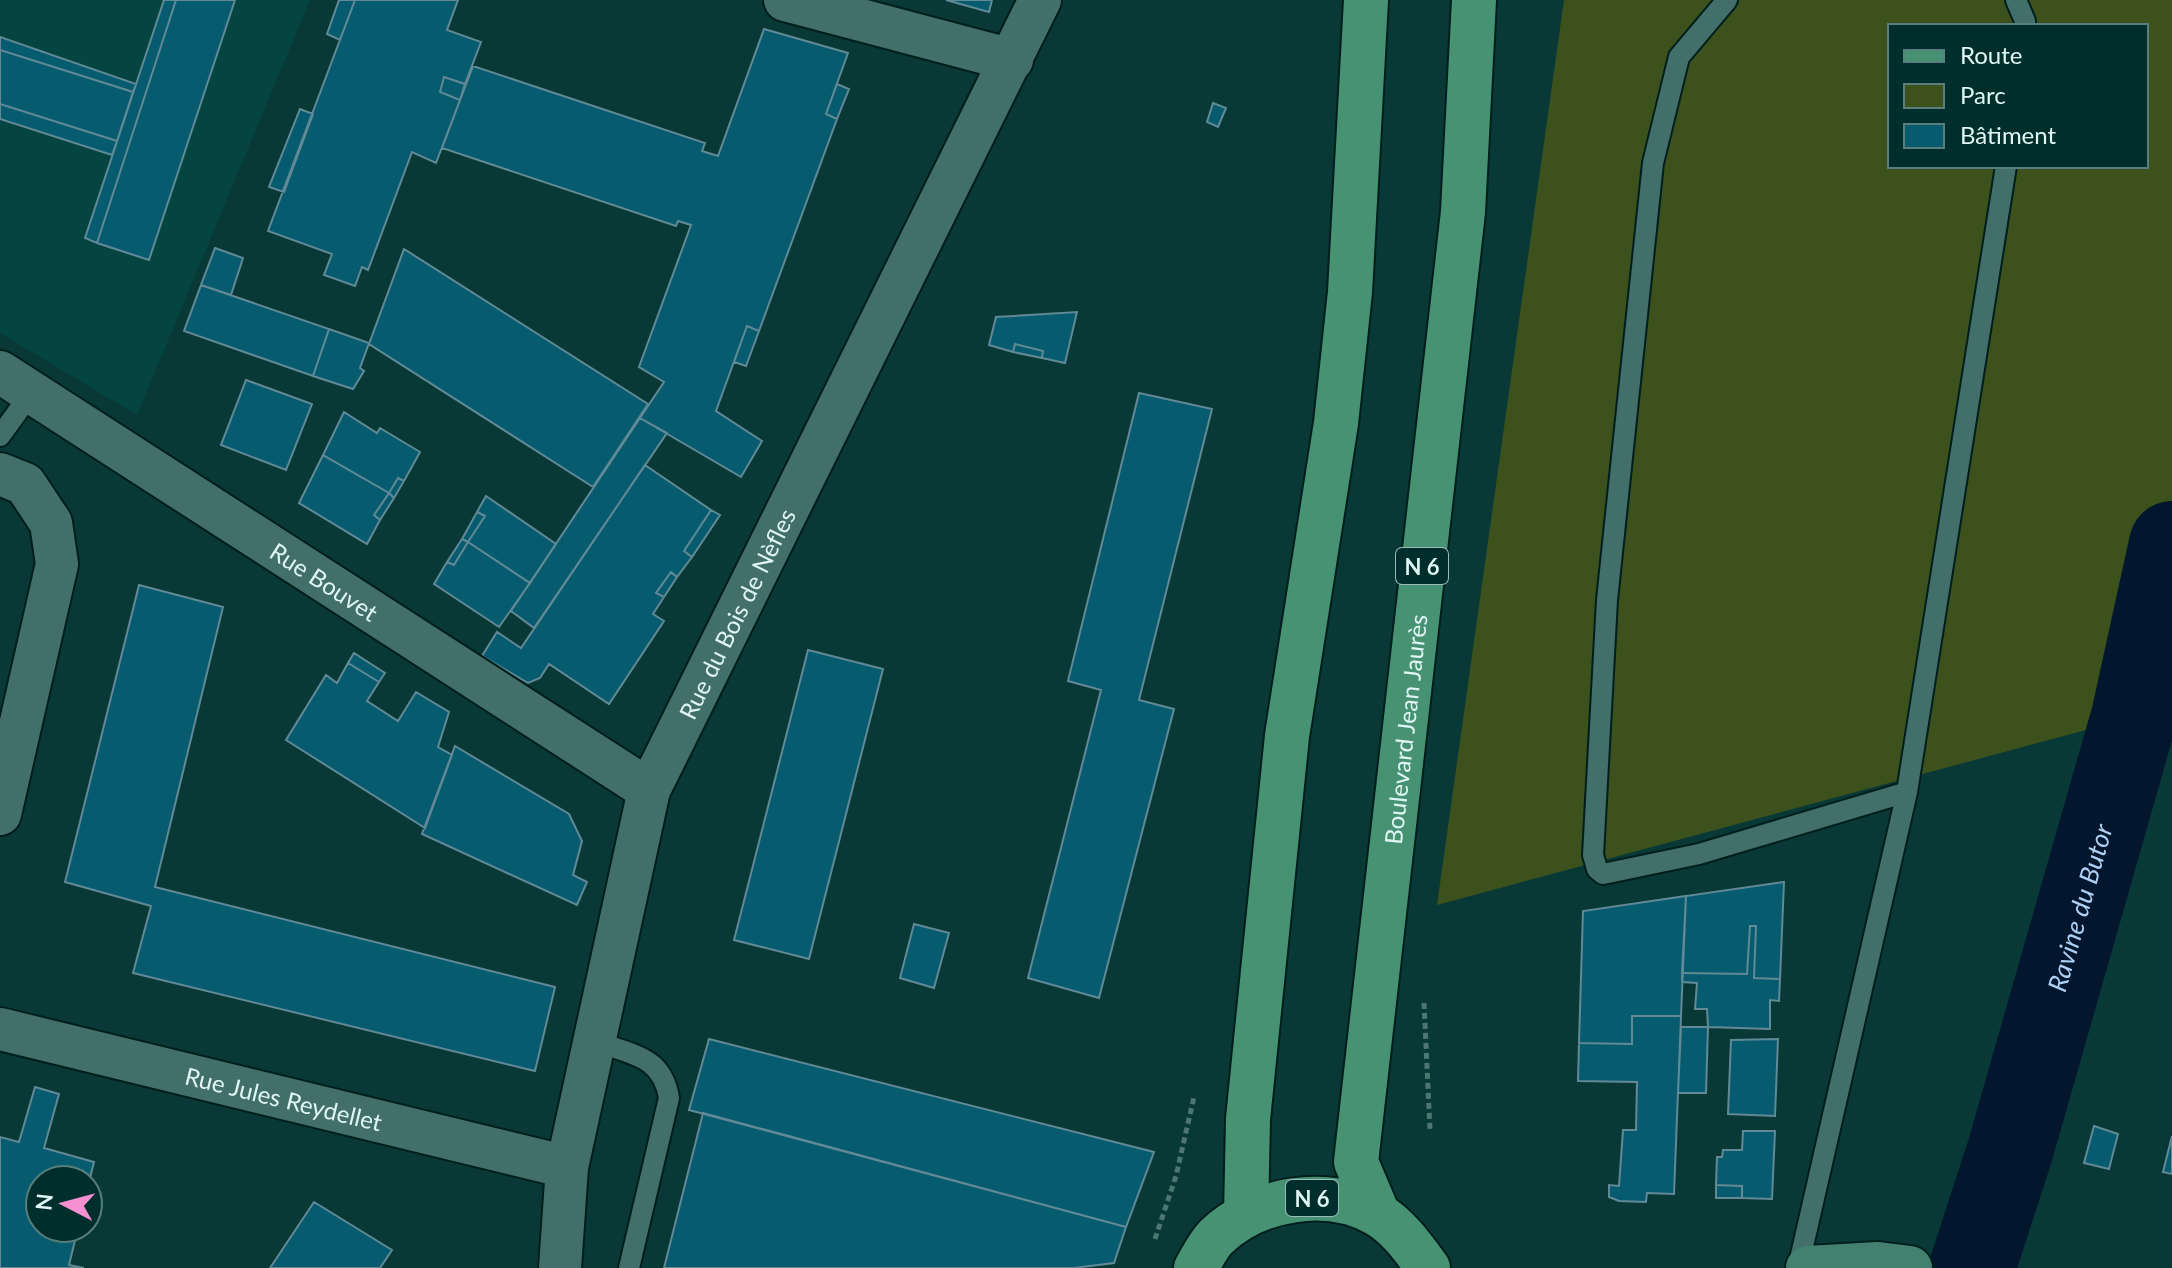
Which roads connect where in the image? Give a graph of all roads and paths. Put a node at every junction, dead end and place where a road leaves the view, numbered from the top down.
1 (785, 0) edge
2 (1040, 0) edge
3 (1366, 0) edge
4 (1474, 0) edge
5 (1727, 0) edge
6 (2016, 0) edge
7 (2024, 24) edge
8 (1012, 60) junction
9 (2006, 168) edge
10 (16, 382) edge
11 (0, 436) edge
12 (0, 474) edge
13 (649, 790) junction
14 (1907, 792) junction
15 (0, 814) edge
16 (0, 1029) edge
17 (595, 1041) junction
18 (1194, 1097) dead end
19 (567, 1167) junction
20 (1378, 1214) junction
21 (1246, 1215) junction
22 (1151, 1250) dead end
23 (1894, 1266) edge
24 (560, 1268) edge
25 (629, 1268) edge
26 (1196, 1268) edge
27 (1428, 1268) edge
28 (1798, 1268) edge
29 (1808, 1268) edge

1 - 8 street
2 - 8 street, Rue du Bois de Nèfles
3 - 21 main road
4 - 20 main road, Boulevard Jean Jaurès / N 6
5 - 14 lane
6 - 7 lane
8 - 13 street, Rue du Bois de Nèfles
9 - 14 lane
10 - 11 lane
10 - 13 street, Rue Bouvet
12 - 15 street
13 - 17 street, Rue du Bois de Nèfles
14 - 28 lane
16 - 19 street, Rue Jules Reydellet
17 - 19 street, Rue du Bois de Nèfles
17 - 25 lane
18 - 22 path
19 - 24 street, Rue du Bois de Nèfles
20 - 21 main road, Boulevard Jean Jaurès / N 6
20 - 27 main road, Boulevard Jean Jaurès / N 6
21 - 26 main road, Boulevard Jean Jaurès / N 6
23 - 29 street

